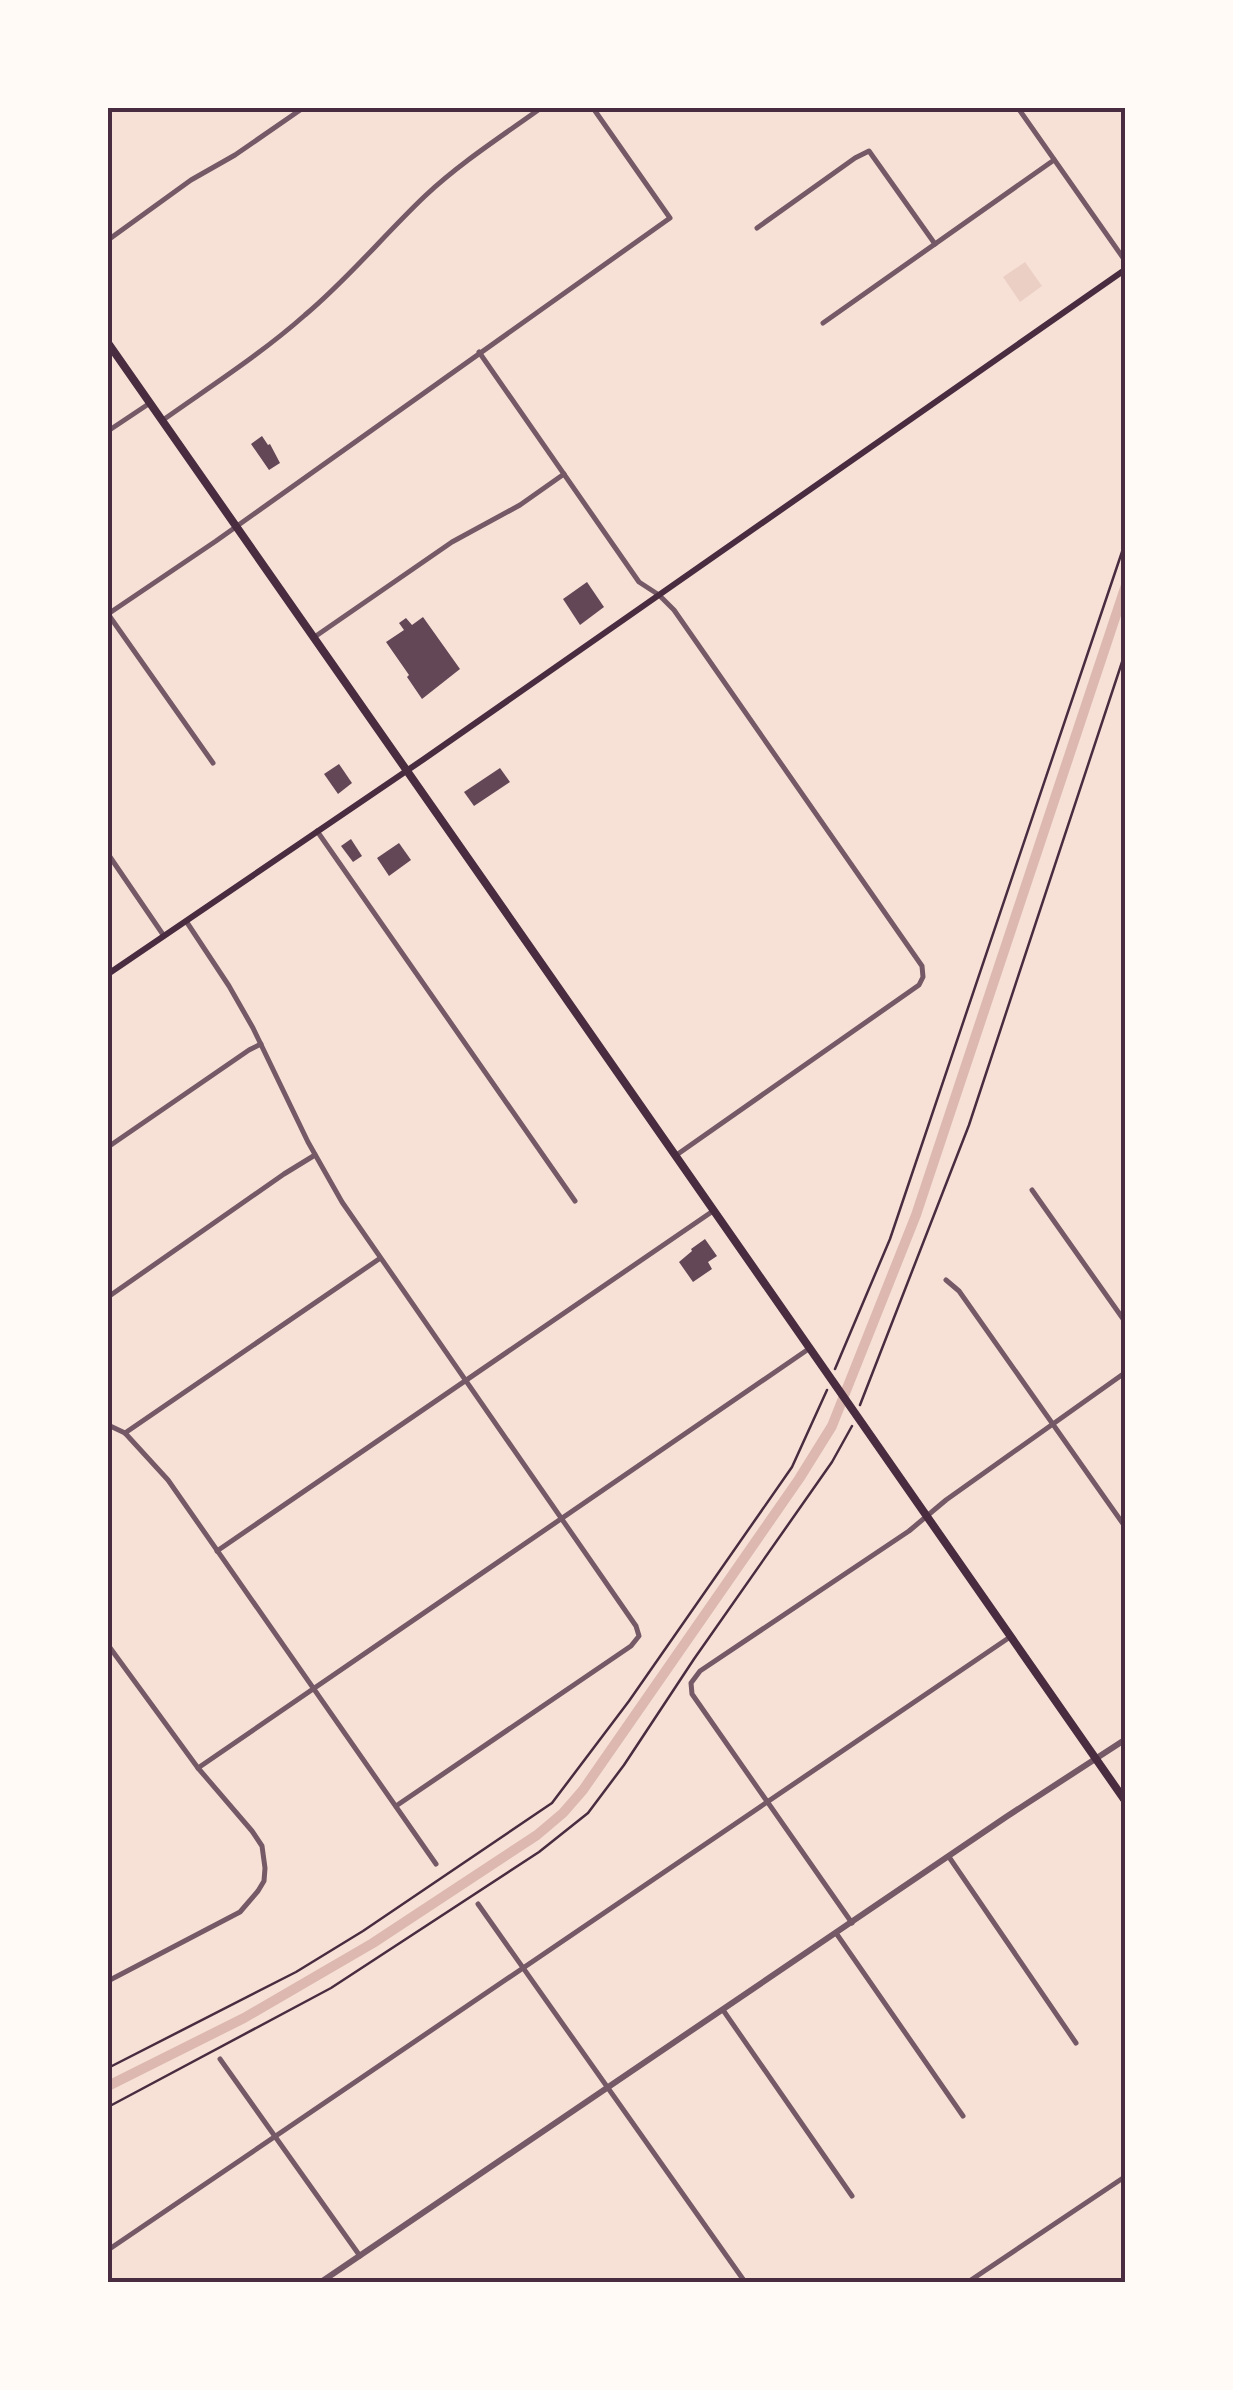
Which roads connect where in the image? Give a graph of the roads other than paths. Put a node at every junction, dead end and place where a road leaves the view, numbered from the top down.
1 (302, 108) edge
2 (541, 108) edge
3 (593, 108) edge
4 (1018, 108) edge
5 (1054, 160) junction
6 (757, 228) dead end
7 (108, 240) edge
8 (934, 244) junction
9 (1126, 262) edge
10 (1126, 270) edge
11 (823, 322) dead end
12 (108, 343) edge
13 (479, 352) junction
14 (150, 403) junction
15 (162, 420) junction
16 (108, 431) edge
17 (564, 474) junction
18 (235, 526) junction
19 (659, 595) junction
20 (108, 614) edge
21 (313, 638) junction
22 (214, 763) dead end
23 (406, 772) junction
24 (317, 831) junction
25 (108, 854) edge
26 (186, 920) junction
27 (164, 936) junction
28 (108, 974) edge
29 (261, 1044) junction
30 (108, 1147) edge
31 (315, 1155) junction
32 (675, 1156) junction
33 (1032, 1190) dead end
34 (576, 1201) dead end
35 (713, 1210) junction
36 (380, 1258) junction
37 (946, 1280) dead end
38 (108, 1297) edge
39 (1126, 1323) edge
40 (811, 1348) junction
41 (1126, 1372) edge
42 (464, 1380) junction
43 (1052, 1424) junction
44 (108, 1425) edge
45 (126, 1432) junction
46 (927, 1516) junction
47 (562, 1519) junction
48 (1126, 1528) edge
49 (217, 1551) junction
50 (1010, 1637) junction
51 (108, 1645) edge
52 (313, 1690) junction
53 (1126, 1739) edge
54 (1096, 1759) junction
55 (198, 1768) junction
56 (1126, 1802) edge
57 (767, 1803) junction
58 (396, 1806) junction
59 (948, 1858) junction
60 (436, 1864) dead end
61 (478, 1904) dead end
62 (852, 1923) junction
63 (836, 1934) junction
64 (524, 1967) junction
65 (108, 1981) edge
66 (723, 2010) junction
67 (1076, 2043) dead end
68 (220, 2059) dead end
69 (608, 2087) junction
70 (962, 2116) dead end
71 (275, 2137) junction
72 (1126, 2176) edge
73 (852, 2196) dead end
74 (108, 2250) edge
75 (360, 2256) junction
76 (321, 2282) edge
77 (745, 2282) edge
78 (968, 2282) edge

1 - 7 street
2 - 15 street
3 - 13 street
4 - 5 street
5 - 8 street
5 - 9 street
6 - 8 street
8 - 11 street
10 - 19 main road
12 - 14 main road
13 - 17 street
13 - 18 street
14 - 15 main road
14 - 16 street
15 - 18 main road
17 - 19 street
17 - 21 street
18 - 20 street
18 - 21 main road
19 - 23 main road
19 - 32 street
20 - 22 street
21 - 23 main road
23 - 24 main road
23 - 32 main road
24 - 26 main road
24 - 34 street
25 - 27 street
26 - 27 main road
26 - 29 street
27 - 28 main road
29 - 30 street
29 - 31 street
31 - 36 street
31 - 38 street
32 - 35 main road
33 - 39 street
35 - 40 main road
35 - 42 street
36 - 42 street
36 - 45 street
37 - 43 street
40 - 46 main road
40 - 47 street
41 - 43 street
42 - 47 street
42 - 49 street
43 - 46 street
43 - 48 street
44 - 45 street
45 - 49 street
46 - 50 main road
46 - 57 street
47 - 52 street
47 - 58 street
49 - 52 street
50 - 54 main road
50 - 57 street
51 - 55 street
52 - 55 street
52 - 58 street
53 - 54 street
54 - 56 main road
54 - 59 street
55 - 65 street
57 - 62 street
57 - 64 street
58 - 60 street
59 - 62 street
59 - 67 street
61 - 64 street
62 - 63 street
63 - 66 street
63 - 70 street
64 - 69 street
64 - 71 street
66 - 69 street
66 - 73 street
68 - 71 street
69 - 75 street
69 - 77 street
71 - 74 street
71 - 75 street
72 - 78 street
75 - 76 street

